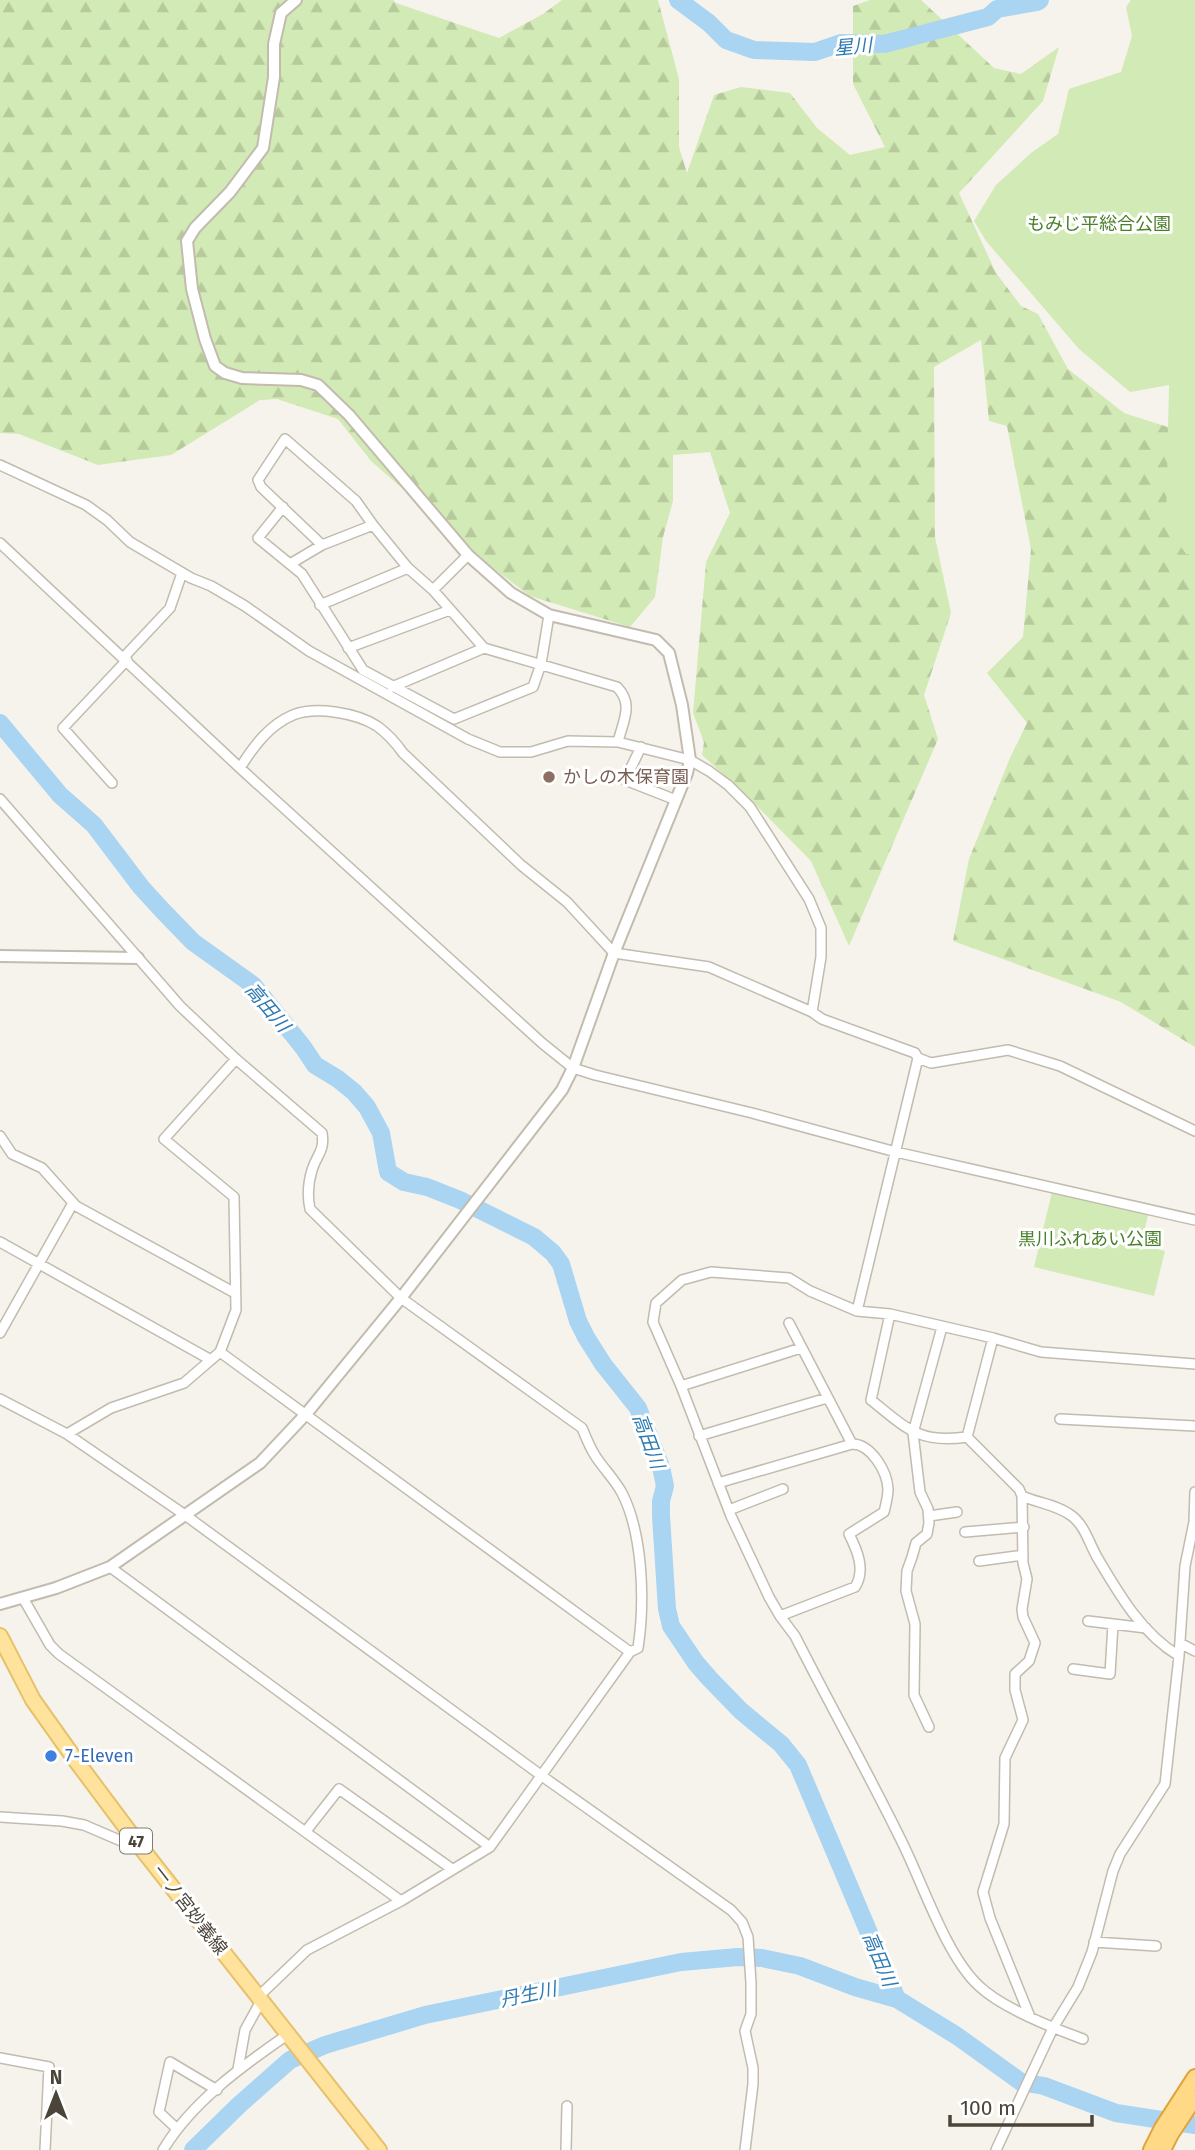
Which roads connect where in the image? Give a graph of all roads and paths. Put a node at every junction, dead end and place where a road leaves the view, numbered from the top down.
1 (296, 0) edge
2 (0, 465) edge
3 (283, 507) junction
4 (373, 525) junction
5 (0, 543) edge
6 (322, 545) junction
7 (468, 555) junction
8 (290, 564) junction
9 (408, 568) junction
10 (181, 573) junction
11 (433, 590) junction
12 (320, 605) junction
13 (450, 610) junction
14 (549, 615) junction
15 (348, 648) junction
16 (484, 648) junction
17 (125, 658) junction
18 (541, 664) junction
19 (392, 687) junction
20 (618, 742) junction
21 (641, 747) junction
22 (690, 760) junction
23 (240, 768) junction
24 (112, 783) dead end
25 (0, 799) edge
26 (676, 800) junction
27 (614, 953) junction
28 (0, 956) edge
29 (138, 958) junction
30 (812, 1012) junction
31 (918, 1058) junction
32 (236, 1059) junction
33 (573, 1068) junction
34 (1195, 1130) edge
35 (0, 1136) edge
36 (896, 1152) junction
37 (73, 1203) junction
38 (1195, 1220) edge
39 (0, 1242) edge
40 (39, 1264) junction
41 (235, 1293) junction
42 (401, 1298) junction
43 (857, 1311) junction
44 (890, 1314) junction
45 (789, 1323) dead end
46 (942, 1327) junction
47 (0, 1333) edge
48 (993, 1338) junction
49 (802, 1348) junction
50 (220, 1352) junction
51 (211, 1360) junction
52 (1195, 1364) edge
53 (681, 1386) junction
54 (827, 1398) junction
55 (0, 1399) edge
56 (306, 1414) junction
57 (1060, 1419) dead end
58 (1195, 1426) edge
59 (912, 1433) junction
60 (67, 1434) junction
61 (699, 1436) junction
62 (967, 1437) junction
63 (852, 1444) junction
64 (719, 1483) junction
65 (783, 1489) dead end
66 (1195, 1493) edge
67 (1022, 1496) junction
68 (729, 1510) junction
69 (957, 1512) dead end
70 (186, 1515) junction
71 (929, 1516) junction
72 (1024, 1527) junction
73 (965, 1532) dead end
74 (1023, 1555) junction
75 (979, 1561) dead end
76 (110, 1567) junction
77 (23, 1598) junction
78 (0, 1604) edge
79 (780, 1616) junction
80 (1088, 1621) dead end
81 (1113, 1624) junction
82 (1146, 1628) junction
83 (0, 1636) edge
84 (1180, 1643) junction
85 (1195, 1651) edge
86 (630, 1652) junction
87 (1179, 1656) junction
88 (1073, 1669) dead end
89 (929, 1727) dead end
90 (542, 1776) junction
91 (0, 1817) edge
92 (306, 1831) junction
93 (490, 1847) junction
94 (142, 1849) junction
95 (452, 1869) junction
96 (401, 1901) junction
97 (1094, 1942) junction
98 (1156, 1946) dead end
99 (260, 1999) junction
100 (1031, 2018) junction
101 (1052, 2032) junction
102 (290, 2038) junction
103 (1083, 2039) dead end
104 (0, 2058) edge
105 (237, 2069) junction
106 (1195, 2077) edge
107 (217, 2090) junction
108 (1195, 2098) edge
109 (567, 2106) dead end
110 (176, 2128) junction
111 (998, 2149) edge
112 (45, 2150) edge
113 (163, 2150) edge
114 (379, 2150) edge
115 (566, 2150) edge
116 (745, 2150) edge
117 (1151, 2150) edge
118 (1163, 2150) edge

1 - 7 street
2 - 10 street
3 - 4 street
3 - 6 street
3 - 8 street
4 - 6 street
4 - 9 street
5 - 17 street
6 - 8 street
7 - 11 street
7 - 14 street
8 - 12 street
9 - 11 street
9 - 12 street
10 - 17 street
10 - 20 street
11 - 13 street
12 - 15 street
13 - 15 street
13 - 16 street
14 - 18 street
14 - 22 street
15 - 19 street
16 - 18 street
16 - 19 street
17 - 23 street
17 - 24 street
18 - 19 street
18 - 20 street
20 - 21 street
21 - 22 street
21 - 26 street
22 - 26 street
22 - 30 street
23 - 27 street
23 - 33 street
25 - 29 street
26 - 27 street
27 - 30 street
27 - 33 street
28 - 29 street
29 - 32 street
30 - 31 street
31 - 34 street
31 - 36 street
32 - 41 street
32 - 42 street
33 - 36 street
33 - 42 street
35 - 37 street
36 - 38 street
36 - 43 street
37 - 40 street
37 - 41 street
39 - 40 street
40 - 47 street
40 - 51 street
41 - 50 street
42 - 56 street
42 - 86 street
43 - 44 street
43 - 53 street
44 - 46 street
44 - 59 street
45 - 49 street
46 - 48 street
46 - 59 street
48 - 52 street
48 - 62 street
49 - 53 street
49 - 54 street
50 - 51 street
50 - 56 street
51 - 60 street
53 - 61 street
54 - 61 street
54 - 63 street
55 - 60 street
56 - 70 street
56 - 86 street
57 - 58 street
59 - 62 street
59 - 71 street
60 - 70 street
61 - 64 street
62 - 67 street
63 - 64 street
63 - 79 street
64 - 68 street
65 - 68 street
66 - 84 street
67 - 72 street
67 - 82 street
68 - 79 street
69 - 71 street
70 - 76 street
70 - 90 street
71 - 89 street
72 - 73 street
72 - 74 street
74 - 75 street
74 - 100 street
76 - 77 street
76 - 93 street
77 - 78 street
77 - 92 street
79 - 100 street
80 - 81 street
81 - 82 street
81 - 88 street
82 - 87 street
83 - 94 main road, 一ノ宮妙義線 / 47
84 - 85 street
84 - 87 street
86 - 90 street
87 - 97 street
90 - 93 street
90 - 116 street
91 - 94 street
92 - 95 street
92 - 96 street
93 - 95 street
94 - 99 main road, 一ノ宮妙義線 / 47
95 - 96 street
96 - 99 street
97 - 98 street
97 - 101 street
99 - 102 main road, 一ノ宮妙義線 / 47
99 - 105 street
100 - 101 street
101 - 103 street
101 - 111 street
102 - 105 street
102 - 114 main road, 47
104 - 112 street
105 - 107 street
106 - 117 highway
107 - 110 street
107 - 110 street
108 - 118 highway
109 - 115 street
110 - 113 street

